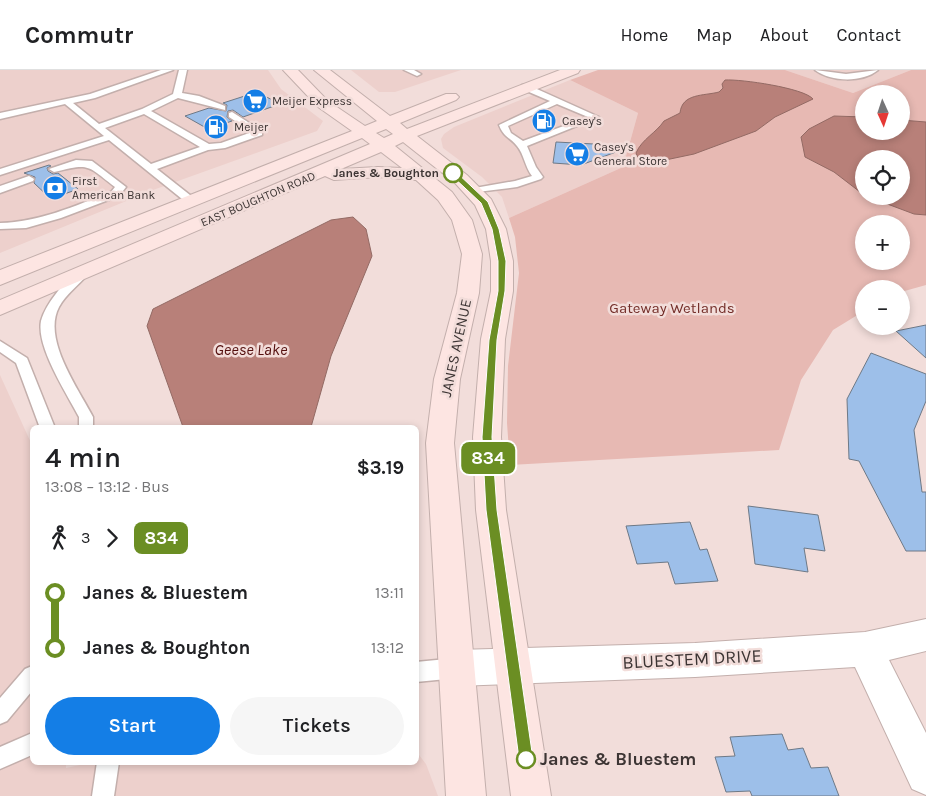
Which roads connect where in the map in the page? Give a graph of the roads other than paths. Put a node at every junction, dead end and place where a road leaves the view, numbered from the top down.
1 (169, 70) edge
2 (183, 70) edge
3 (290, 70) edge
4 (321, 70) edge
5 (408, 70) edge
6 (572, 70) edge
7 (819, 70) edge
8 (874, 70) edge
9 (417, 74) dead end
10 (525, 87) junction
11 (177, 95) junction
12 (359, 100) junction
13 (557, 101) junction
14 (67, 102) junction
15 (222, 108) dead end
16 (145, 111) junction
17 (232, 115) dead end
18 (0, 116) edge
19 (388, 121) junction
20 (98, 127) junction
21 (361, 132) junction
22 (407, 136) junction
23 (110, 137) junction
24 (207, 146) junction
25 (383, 146) junction
26 (522, 146) junction
27 (150, 168) junction
28 (54, 169) dead end
29 (0, 172) edge
30 (420, 175) junction
31 (29, 179) dead end
32 (302, 180) junction
33 (0, 190) edge
34 (473, 191) junction
35 (191, 201) junction
36 (1, 226) edge
37 (80, 275) junction
38 (0, 278) edge
39 (0, 308) edge
40 (0, 345) edge
41 (47, 425) edge
42 (86, 425) edge
43 (926, 635) edge
44 (865, 648) junction
45 (514, 666) junction
46 (457, 668) junction
47 (419, 672) edge
48 (30, 678) edge
49 (0, 714) edge
50 (30, 745) edge
51 (0, 758) edge
52 (107, 765) edge
53 (926, 775) edge
54 (102, 796) edge
55 (466, 796) edge
56 (531, 796) edge

1 - 14 lane
2 - 11 lane
3 - 21 street, JANES AVENUE
4 - 12 street
5 - 9 lane
6 - 10 street, EAST BOUGHTON ROAD
7 - 8 lane
10 - 13 lane
10 - 22 street, EAST BOUGHTON ROAD
11 - 15 lane
11 - 16 lane
12 - 19 street
12 - 19 street, EAST BOUGHTON ROAD
13 - 26 lane
13 - 26 lane
14 - 18 lane
14 - 20 lane
16 - 20 lane
16 - 24 lane
17 - 24 lane
19 - 21 street, EAST BOUGHTON ROAD
19 - 22 street
20 - 23 lane
21 - 25 street, JANES AVENUE
21 - 35 street, EAST BOUGHTON ROAD
22 - 25 street, EAST BOUGHTON ROAD
22 - 34 street
23 - 27 lane
23 - 29 lane
24 - 27 lane
25 - 30 street, JANES AVENUE
25 - 32 street, EAST BOUGHTON ROAD
26 - 34 lane
27 - 35 lane
28 - 36 lane
30 - 32 street
30 - 46 street, JANES AVENUE
31 - 33 lane
32 - 37 street, EAST BOUGHTON ROAD
34 - 45 street
35 - 38 street, EAST BOUGHTON ROAD
37 - 39 street, EAST BOUGHTON ROAD
37 - 42 lane
40 - 41 lane
43 - 44 street, BLUESTEM DRIVE
44 - 45 street, BLUESTEM DRIVE
44 - 53 street
45 - 46 street, BLUESTEM DRIVE
45 - 56 street
46 - 47 lane
46 - 55 street, JANES AVENUE
48 - 49 lane
50 - 51 lane
52 - 54 lane

